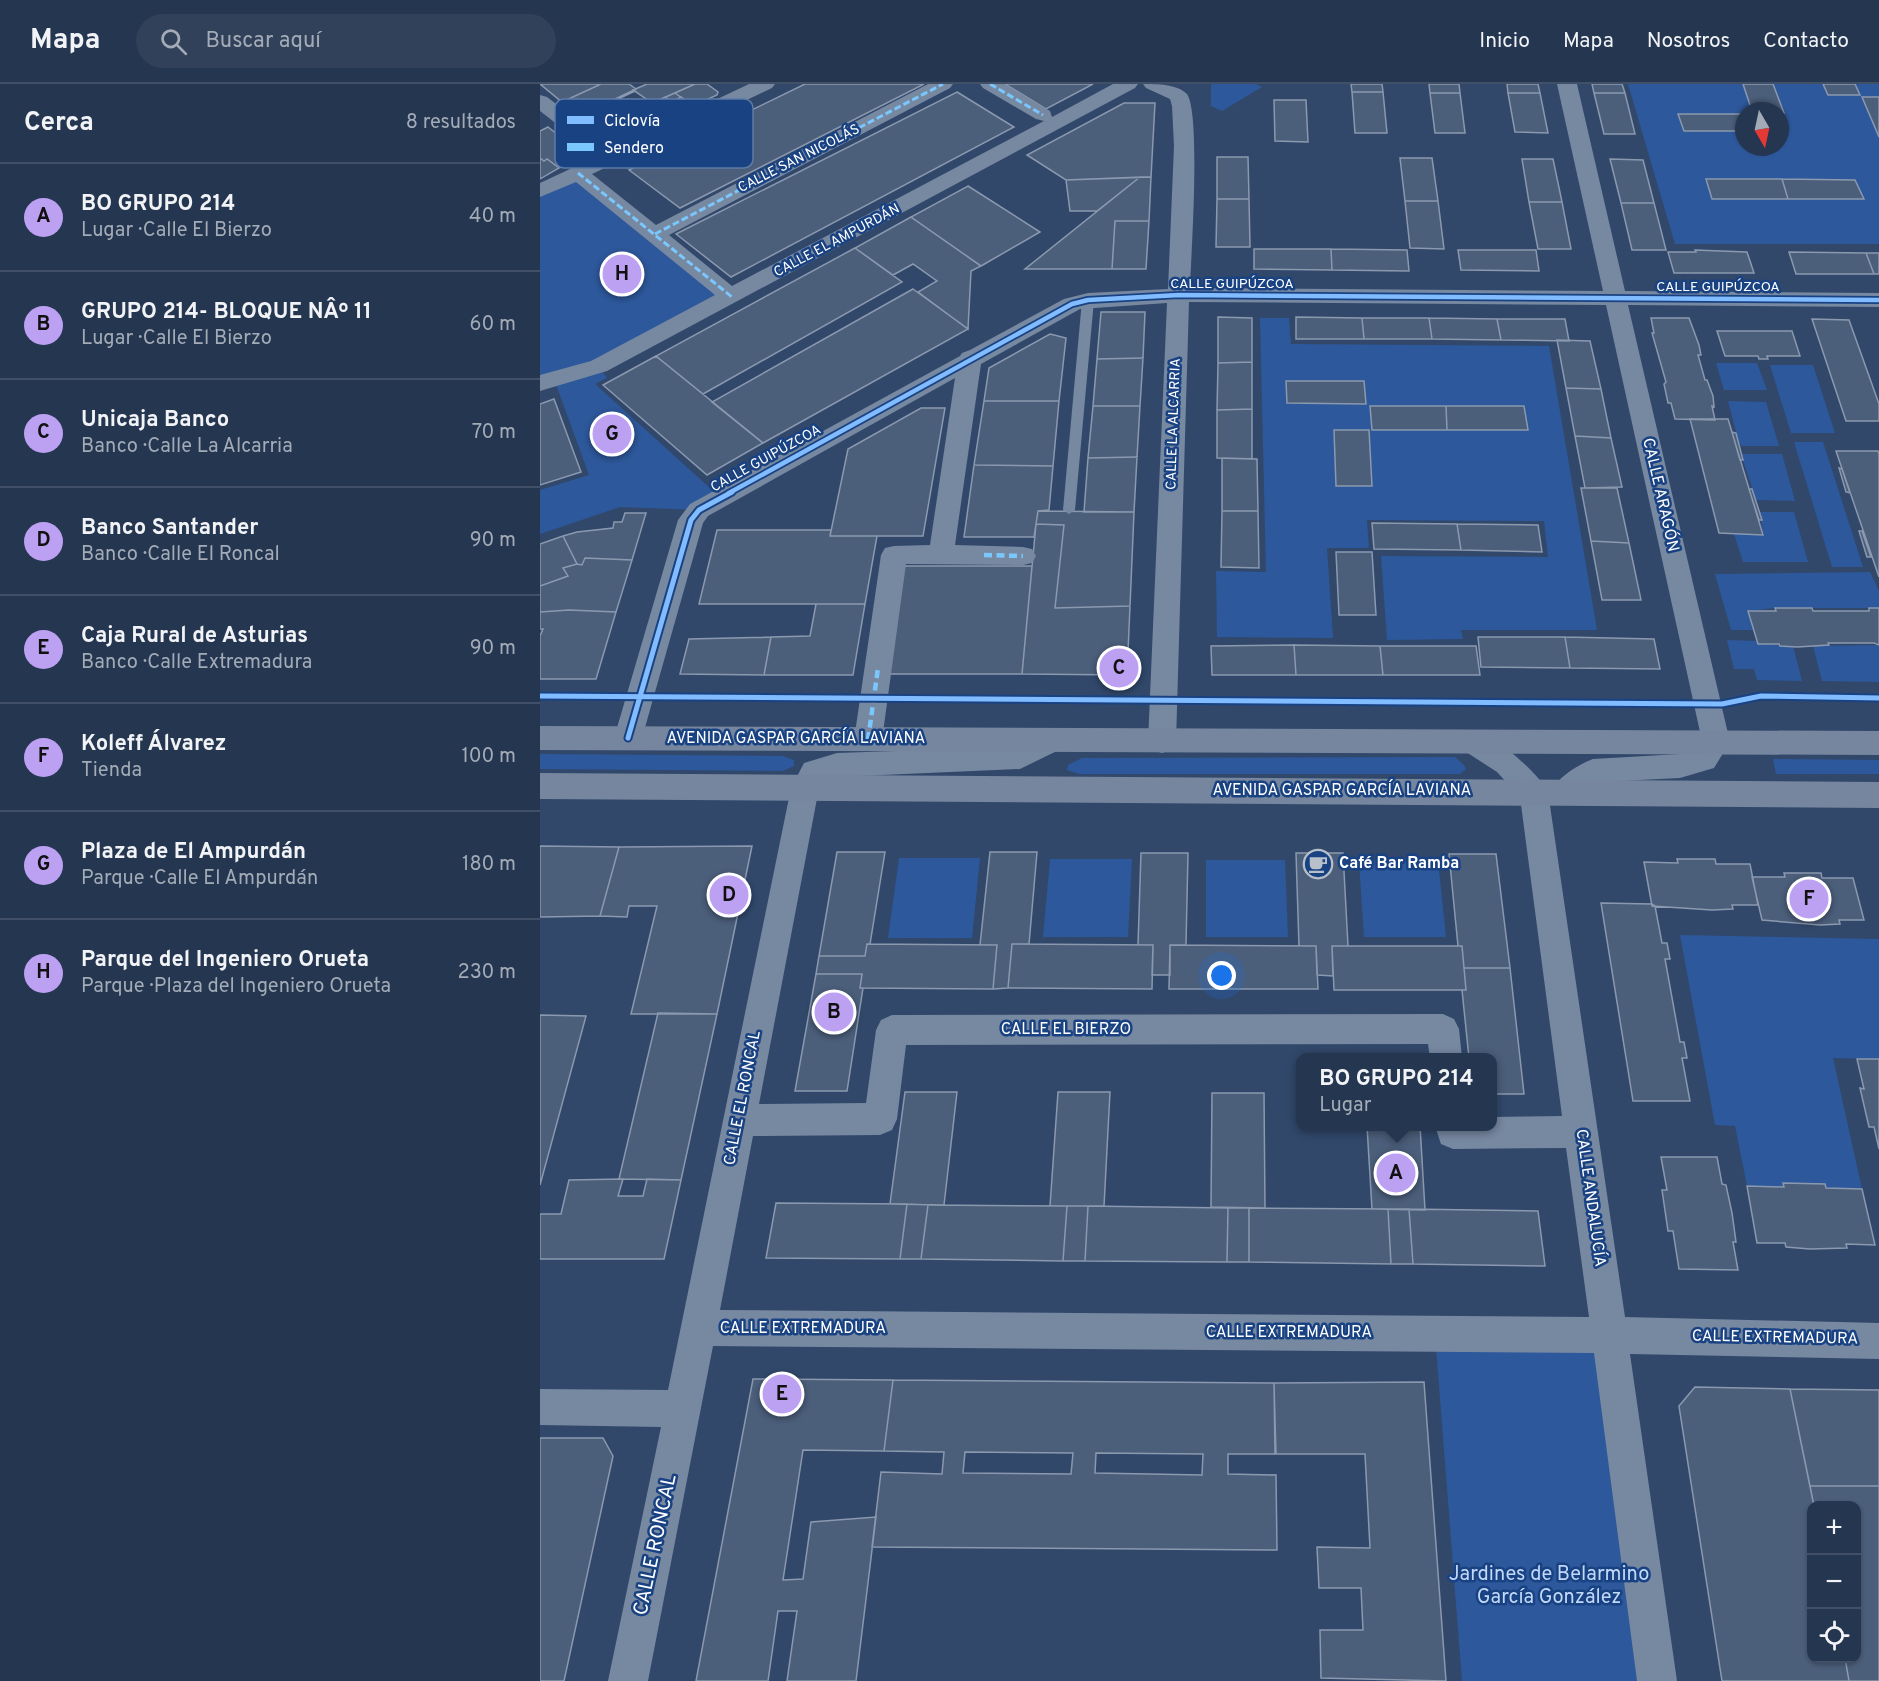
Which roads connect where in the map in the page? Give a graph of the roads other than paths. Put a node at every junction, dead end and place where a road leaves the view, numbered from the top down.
1 (943, 84) edge
2 (990, 84) edge
3 (1128, 84) edge
4 (1153, 84) edge
5 (1567, 84) edge
6 (749, 87) edge
7 (726, 99) edge
8 (540, 101) edge
9 (555, 113) edge
10 (1043, 115) dead end
11 (589, 168) edge
12 (578, 173) junction
13 (540, 191) edge
14 (655, 234) junction
15 (1179, 295) junction
16 (732, 297) junction
17 (1616, 299) junction
18 (1088, 300) junction
19 (1879, 300) edge
20 (970, 358) junction
21 (540, 383) edge
22 (1069, 510) dead end
23 (941, 554) junction
24 (1023, 556) dead end
25 (540, 738) edge
26 (628, 738) junction
27 (867, 740) junction
28 (1051, 741) junction
29 (1162, 742) junction
30 (1473, 742) junction
31 (1716, 742) junction
32 (1879, 743) edge
33 (540, 786) edge
34 (805, 788) junction
35 (1549, 792) junction
36 (1879, 795) edge
37 (1445, 1053) edge
38 (738, 1120) junction
39 (1453, 1131) edge
40 (1581, 1132) junction
41 (699, 1328) junction
42 (1609, 1336) junction
43 (1879, 1341) edge
44 (540, 1407) edge
45 (684, 1408) junction
46 (628, 1681) edge
47 (1657, 1681) edge

1 - 14 street, CALLE SAN NICOLÁS
2 - 10 street
3 - 16 street, CALLE EL AMPURDÁN
4 - 15 street, CALLE LA ALCARRIA
5 - 17 street, CALLE ARAGÓN
6 - 7 street
8 - 9 street
11 - 12 street
12 - 13 street
12 - 14 street
14 - 16 street
15 - 17 street, CALLE GUIPÚZCOA
15 - 18 street, CALLE GUIPÚZCOA
15 - 29 street, CALLE LA ALCARRIA
16 - 21 street, CALLE EL AMPURDÁN
17 - 19 street, CALLE GUIPÚZCOA
17 - 31 street, CALLE ARAGÓN
18 - 20 street, CALLE GUIPÚZCOA
18 - 22 lane
20 - 23 street
20 - 26 street, CALLE GUIPÚZCOA
23 - 24 street
23 - 27 street
25 - 26 main road, AVENIDA GASPAR GARCÍA LAVIANA
26 - 27 main road, AVENIDA GASPAR GARCÍA LAVIANA
27 - 28 main road, AVENIDA GASPAR GARCÍA LAVIANA
28 - 29 main road, AVENIDA GASPAR GARCÍA LAVIANA
28 - 34 street, AVENIDA GASPAR GARCÍA LAVIANA
29 - 30 main road, AVENIDA GASPAR GARCÍA LAVIANA
30 - 31 main road, AVENIDA GASPAR GARCÍA LAVIANA
30 - 35 street
31 - 32 main road, AVENIDA GASPAR GARCÍA LAVIANA
31 - 35 street
33 - 34 main road, AVENIDA GASPAR GARCÍA LAVIANA
34 - 35 main road, AVENIDA GASPAR GARCÍA LAVIANA
34 - 38 street, CALLE EL RONCAL
35 - 36 main road, AVENIDA GASPAR GARCÍA LAVIANA
35 - 40 street, CALLE ANDALUCÍA
37 - 38 street, CALLE EL BIERZO
38 - 41 street, CALLE EL RONCAL
39 - 40 street
40 - 42 street, CALLE ANDALUCÍA
41 - 42 street, CALLE EXTREMADURA
41 - 45 street, CALLE EL RONCAL
42 - 43 street, CALLE EXTREMADURA
42 - 47 street, CALLE ANDALUCÍA
44 - 45 street
45 - 46 street, CALLE RONCAL

